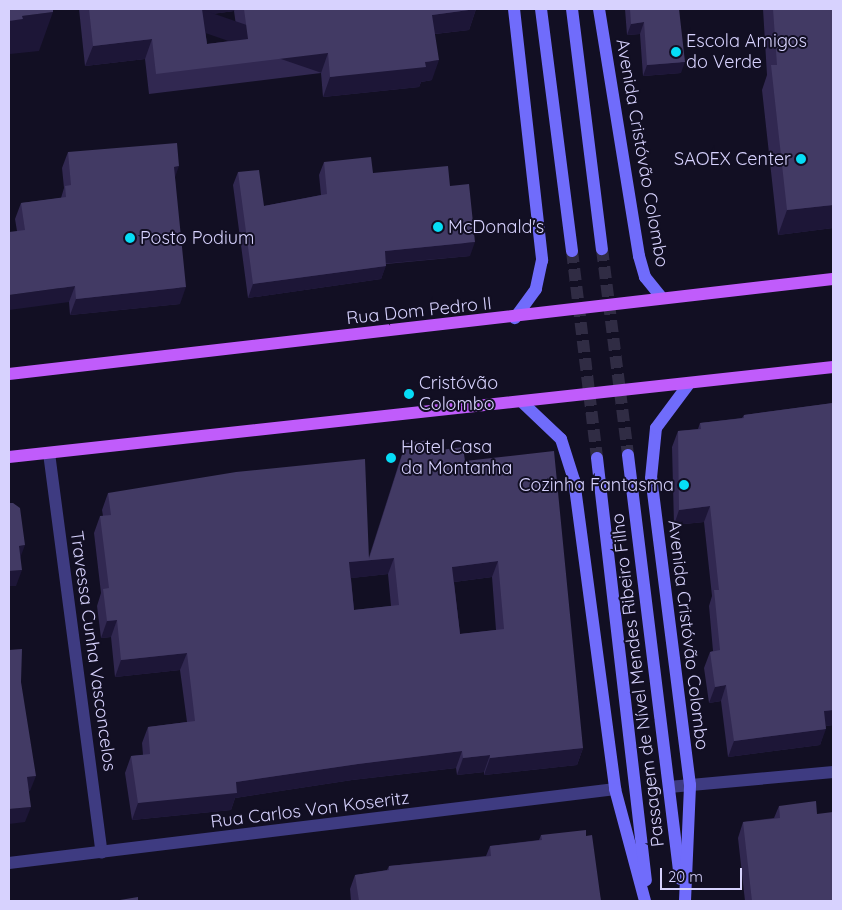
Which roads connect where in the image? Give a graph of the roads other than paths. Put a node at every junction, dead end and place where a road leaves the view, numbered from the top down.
1 (514, 9) edge
2 (541, 9) edge
3 (572, 9) edge
4 (599, 9) edge
5 (602, 249) tunnel mouth
6 (572, 251) tunnel mouth
7 (833, 279) edge
8 (662, 298) junction
9 (514, 318) junction
10 (833, 367) edge
11 (9, 374) edge
12 (688, 384) junction
13 (524, 404) junction
14 (49, 453) junction
15 (628, 455) tunnel mouth
16 (9, 456) edge
17 (597, 458) tunnel mouth
18 (833, 772) edge
19 (690, 785) junction
20 (669, 787) junction
21 (615, 789) junction
22 (102, 853) junction
23 (9, 863) edge
24 (647, 901) edge
25 (684, 901) edge

1 - 9 main road
2 - 6 main road
3 - 5 main road
4 - 8 main road, Avenida Cristóvão Colombo
7 - 8 main road, Rua Dom Pedro II
8 - 9 main road, Rua Dom Pedro II
9 - 11 main road, Rua Dom Pedro II
10 - 12 main road
12 - 13 main road
12 - 19 main road, Avenida Cristóvão Colombo
13 - 14 main road
13 - 21 main road
14 - 16 main road
14 - 22 street, Travessa Cunha Vasconcelos
15 - 20 main road, Passagem de Nível Mendes Ribeiro Filho
17 - 24 main road, Passagem de Nível Mendes Ribeiro Filho
18 - 19 street
19 - 20 street
19 - 25 main road, Avenida Cristóvão Colombo
20 - 25 main road, Passagem de Nível Mendes Ribeiro Filho
21 - 22 street, Rua Carlos Von Koseritz
21 - 24 main road
22 - 23 street, Rua Carlos Von Koseritz

